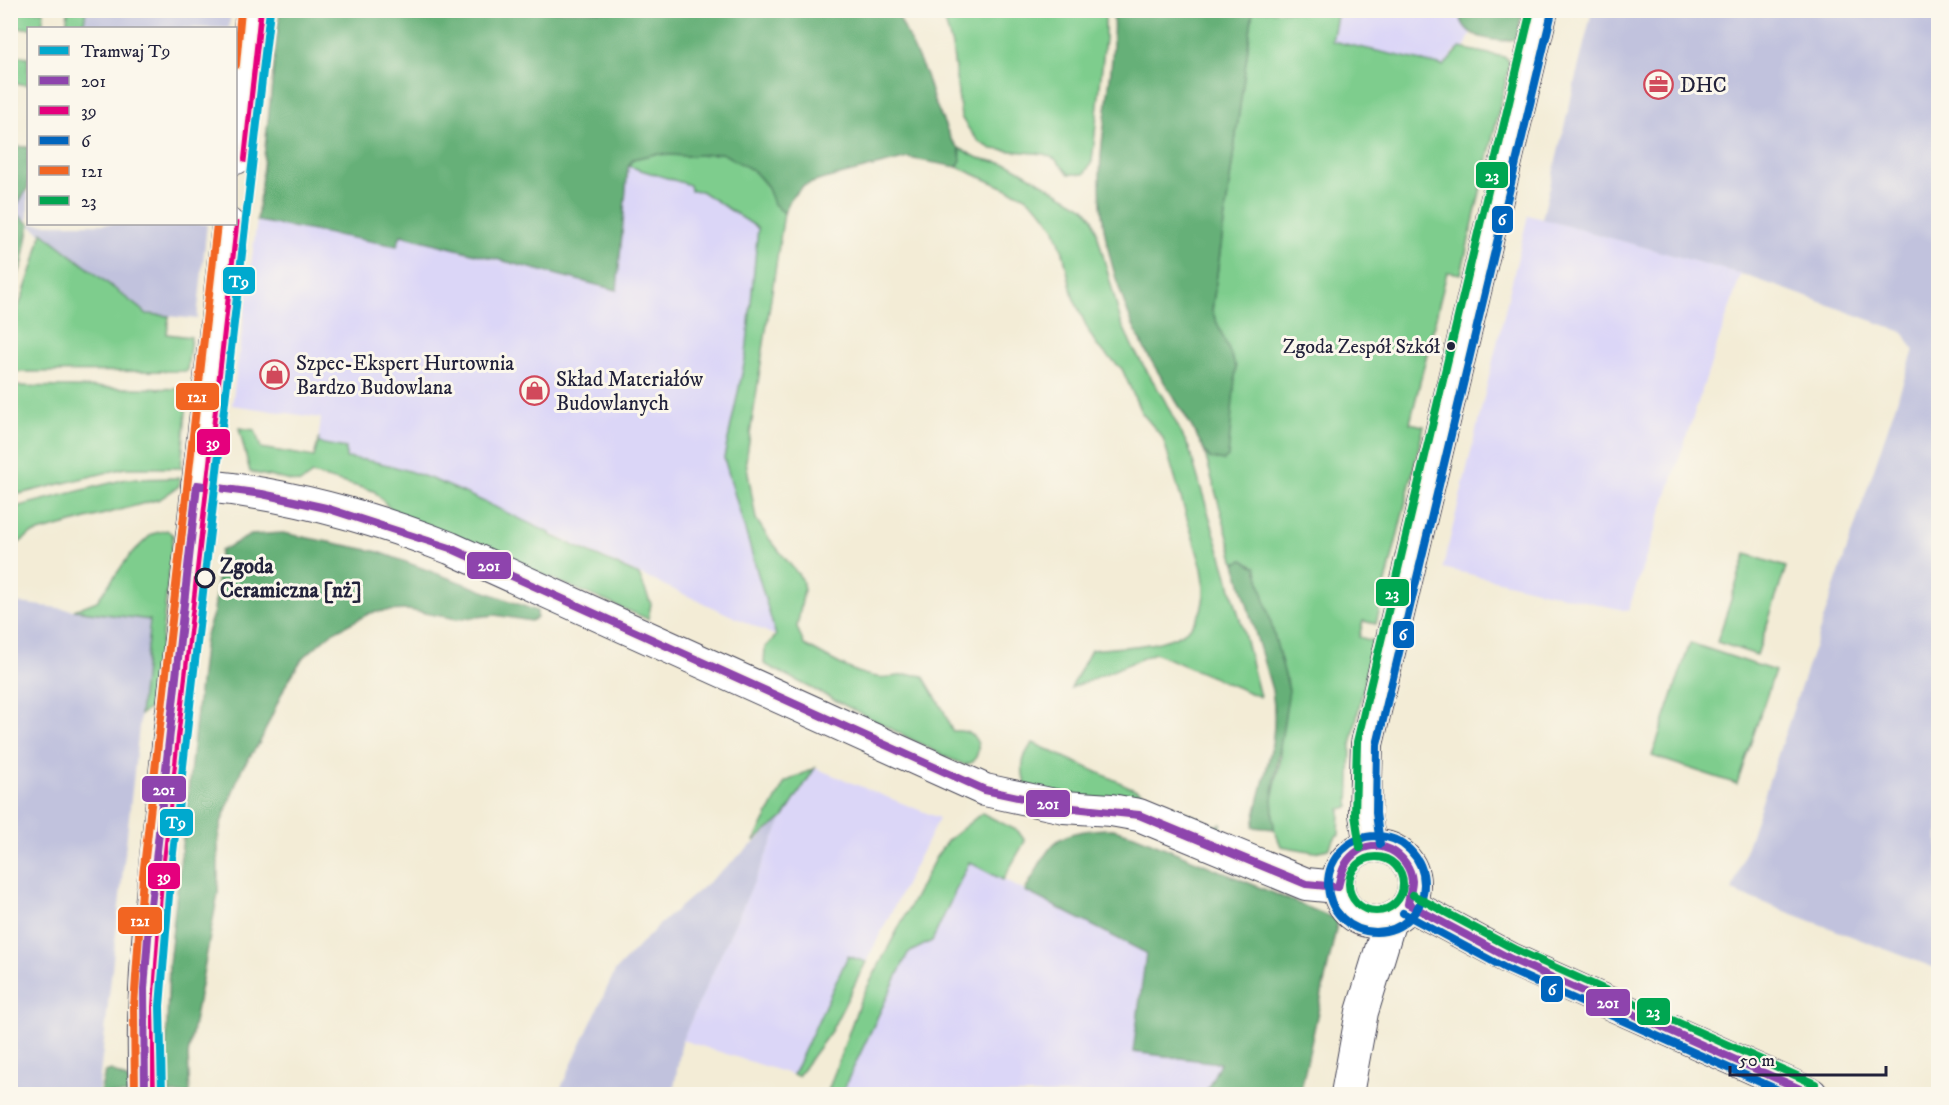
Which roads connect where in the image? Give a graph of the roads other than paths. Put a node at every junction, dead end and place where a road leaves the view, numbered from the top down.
1 (252, 10) edge
2 (1542, 10) edge
3 (237, 149) edge
4 (228, 225) edge
5 (197, 485) junction
6 (1370, 846) junction
7 (1338, 887) junction
8 (1399, 912) junction
9 (1357, 915) junction
10 (1362, 1012) junction
11 (145, 1095) edge
12 (1347, 1095) edge
13 (1811, 1095) edge

1 - 3 street
2 - 6 street
4 - 5 street
5 - 7 street
5 - 11 street
6 - 7 street
6 - 8 street
7 - 9 street
8 - 9 street
8 - 10 street
8 - 13 street
9 - 10 street
10 - 12 street

